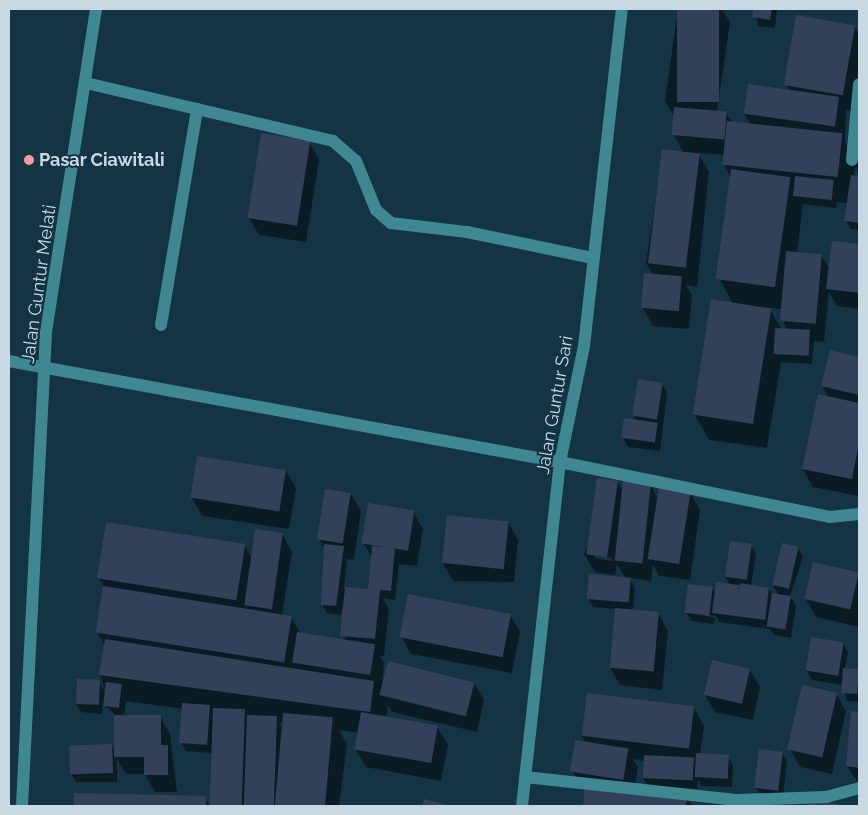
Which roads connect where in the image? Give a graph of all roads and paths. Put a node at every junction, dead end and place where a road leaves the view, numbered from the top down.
1 (96, 9) edge
2 (622, 9) edge
3 (86, 83) junction
4 (859, 84) edge
5 (198, 109) junction
6 (858, 121) edge
7 (852, 160) dead end
8 (593, 258) junction
9 (160, 324) dead end
10 (9, 361) edge
11 (45, 367) junction
12 (560, 462) junction
13 (859, 514) edge
14 (525, 777) junction
15 (859, 788) edge
16 (22, 806) edge
17 (522, 806) edge

1 - 3 street, Jalan Guntur Melati
2 - 8 street, Jalan Guntur Sari
3 - 5 street
3 - 11 street, Jalan Guntur Melati
4 - 6 street
5 - 8 street
5 - 9 street
6 - 7 street
8 - 12 street, Jalan Guntur Sari
10 - 11 street
11 - 12 street
11 - 16 street, Jalan Guntur Melati
12 - 13 street
12 - 14 street, Jalan Guntur Sari
14 - 15 street
14 - 17 street, Jalan Guntur Sari

